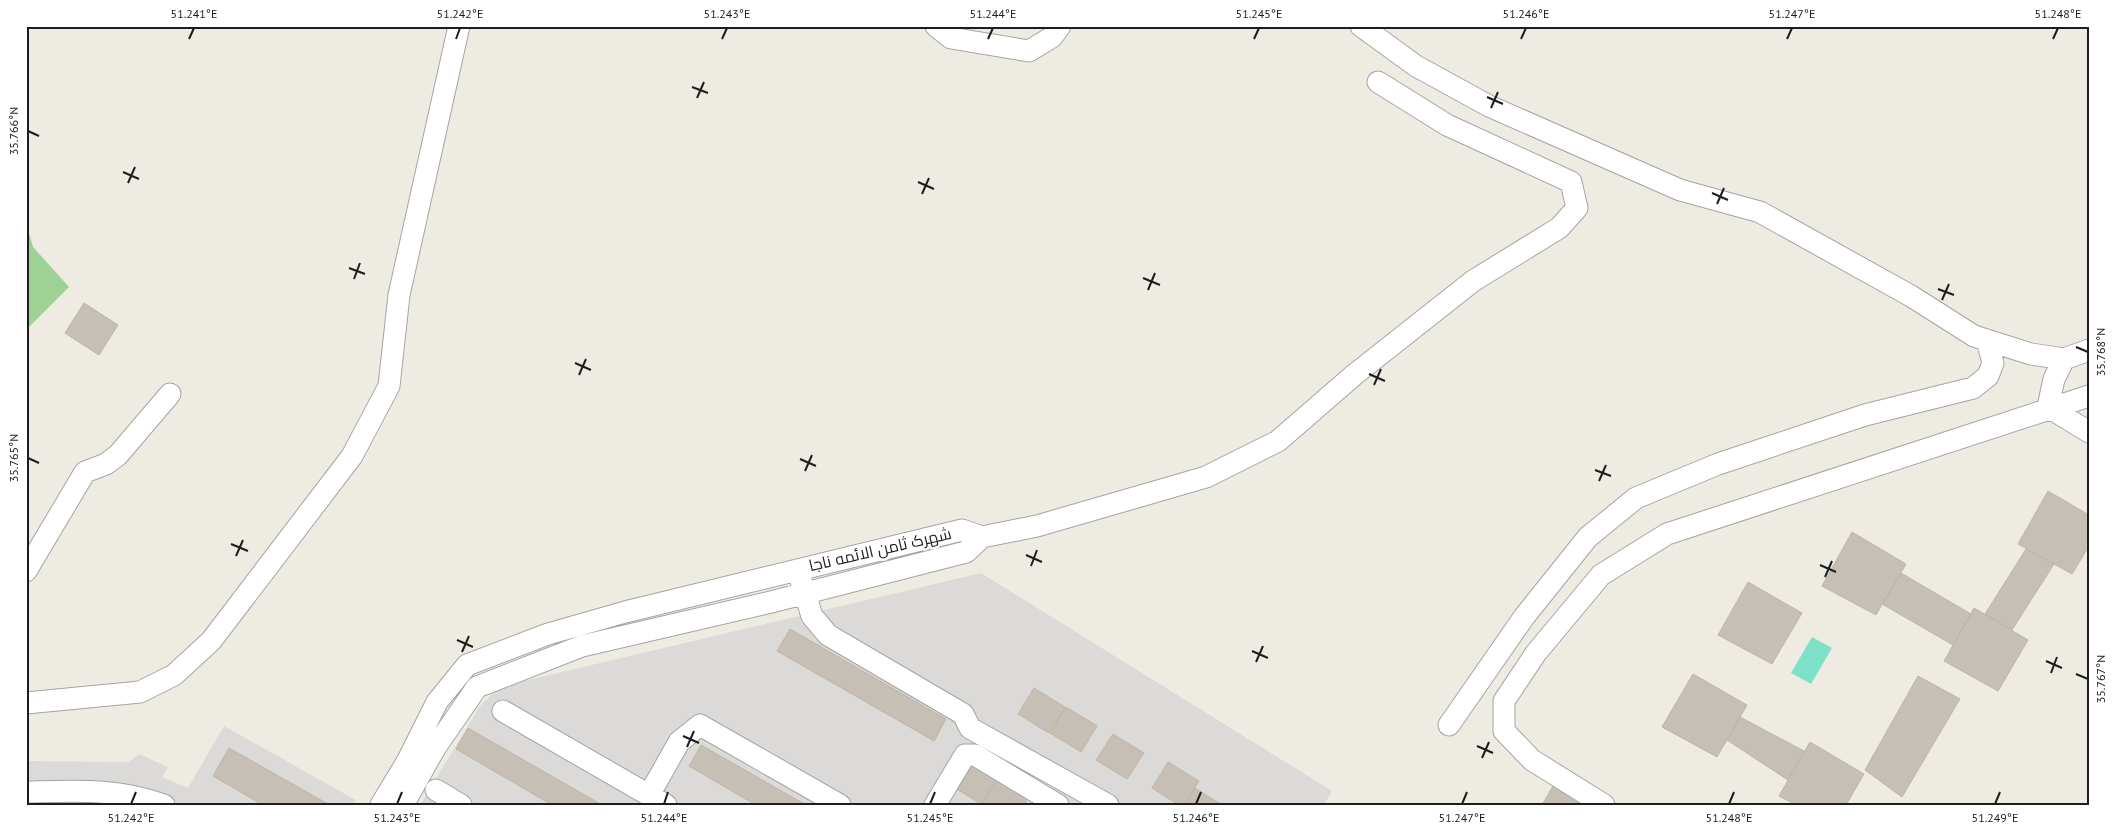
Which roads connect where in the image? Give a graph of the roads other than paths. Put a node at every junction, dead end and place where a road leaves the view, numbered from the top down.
1 (459, 26) edge
2 (936, 26) edge
3 (1060, 26) edge
4 (1361, 26) edge
5 (1378, 82) dead end
6 (1987, 340) junction
7 (2089, 350) edge
8 (2064, 359) junction
9 (170, 394) dead end
10 (2089, 396) edge
11 (2048, 407) junction
12 (2089, 432) edge
13 (982, 537) junction
14 (798, 569) junction
15 (26, 571) edge
16 (805, 594) junction
17 (562, 630) junction
18 (568, 652) junction
19 (26, 703) edge
20 (503, 711) dead end
21 (1449, 725) dead end
22 (421, 755) junction
23 (436, 790) dead end
24 (26, 792) edge
25 (658, 800) edge
26 (164, 805) edge
27 (381, 805) edge
28 (403, 805) edge
29 (461, 805) edge
30 (840, 805) edge
31 (935, 805) edge
32 (1058, 805) edge
33 (1108, 805) edge
34 (1604, 805) edge

1 - 19 street
2 - 3 street
4 - 6 street
5 - 13 street
6 - 8 street
6 - 21 street
7 - 8 street
8 - 11 street
9 - 15 street
10 - 11 street
11 - 12 street
11 - 34 street
13 - 14 street, شهرک ثامن الائمه ناجا
13 - 16 street, شهرک ثامن الائمه ناجا
14 - 16 street
14 - 17 street, شهرک ثامن الائمه ناجا
16 - 18 street, شهرک ثامن الائمه ناجا
16 - 33 street
17 - 18 street
17 - 22 street, شهرک ثامن الائمه ناجا
18 - 22 street, شهرک ثامن الائمه ناجا
20 - 25 street
22 - 27 street, شهرک ثامن الائمه ناجا
22 - 28 street, شهرک ثامن الائمه ناجا
23 - 29 street
24 - 26 street
25 - 30 street
31 - 32 street

